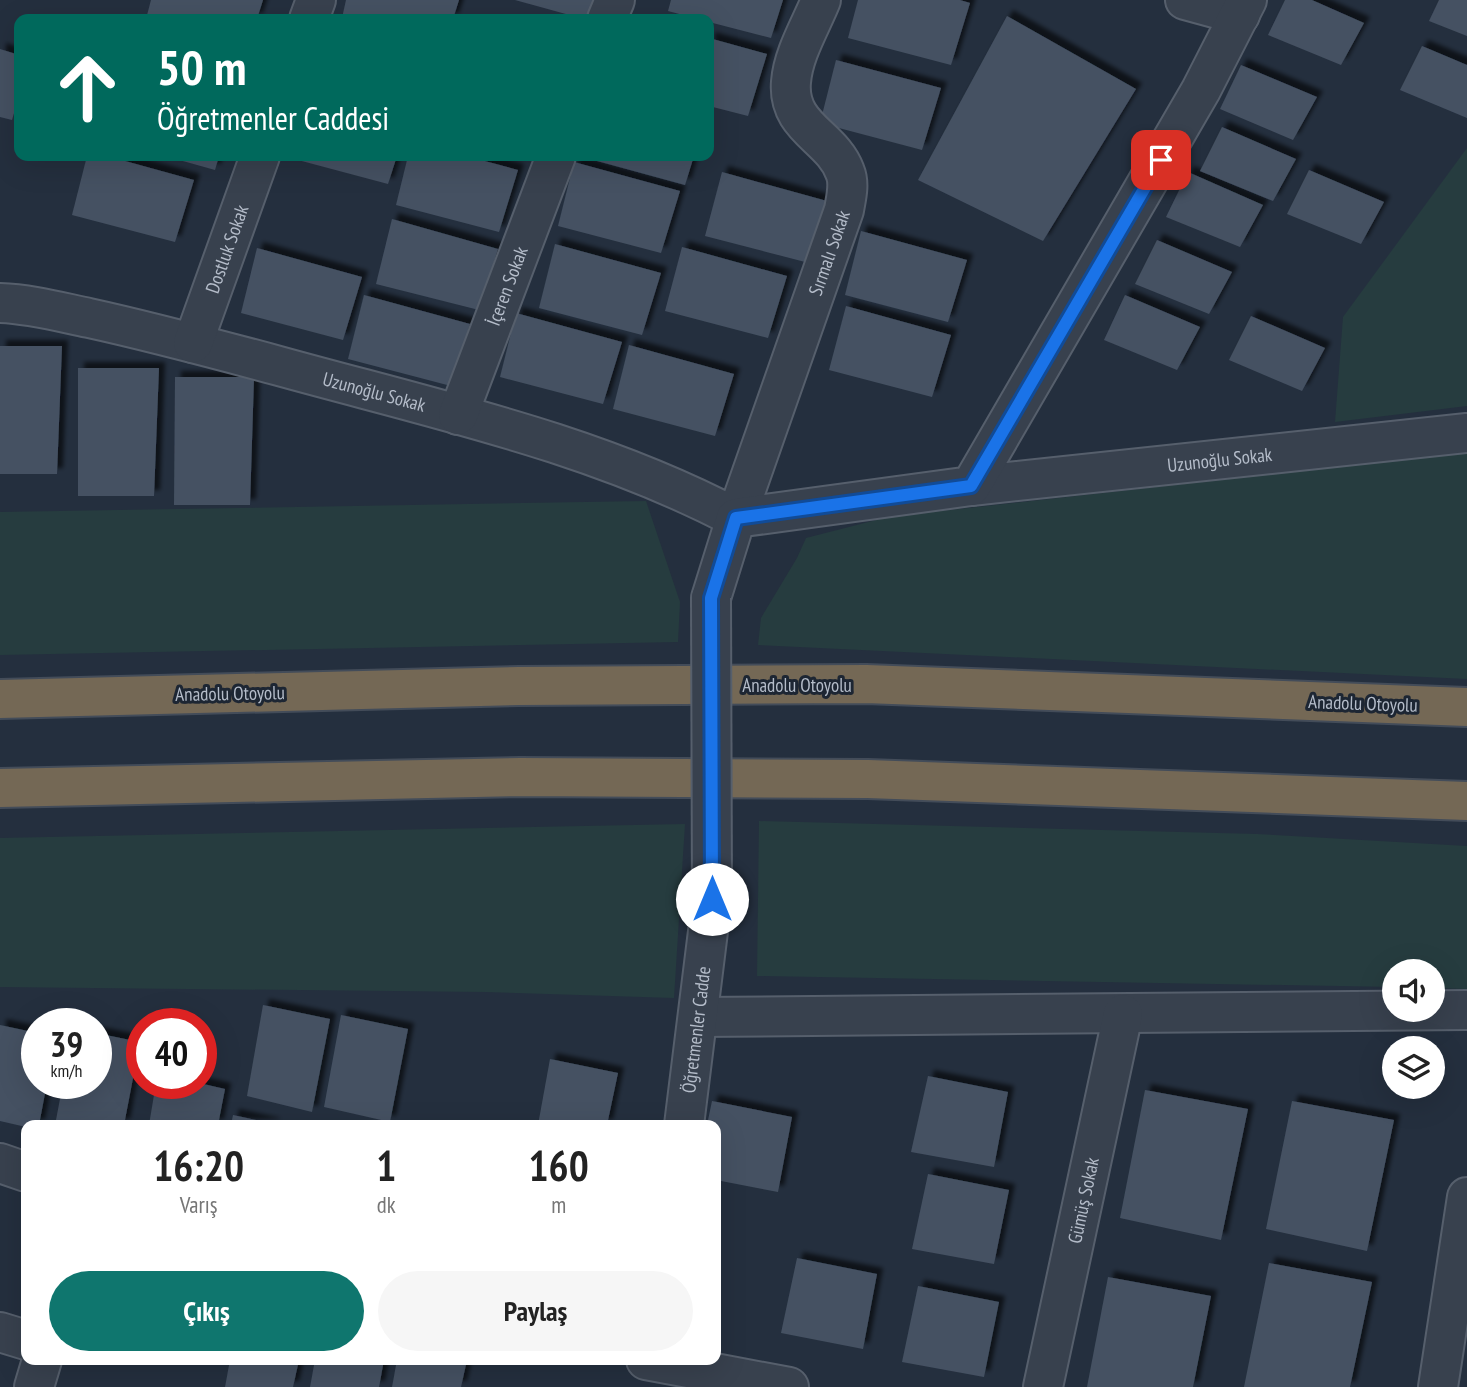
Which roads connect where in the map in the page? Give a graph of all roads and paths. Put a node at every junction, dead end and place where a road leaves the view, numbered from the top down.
1 (821, 0) edge
2 (1185, 0) edge
3 (1243, 8) edge
4 (258, 161) edge
5 (554, 161) edge
6 (0, 303) edge
7 (193, 343) junction
8 (458, 415) junction
9 (1467, 433) edge
10 (971, 486) junction
11 (736, 518) junction
12 (711, 598) joint
13 (0, 699) edge
14 (1467, 707) edge
15 (0, 788) edge
16 (1467, 800) edge
17 (1467, 1010) edge
18 (1122, 1014) junction
19 (698, 1017) junction
20 (685, 1120) edge
21 (0, 1163) edge
22 (21, 1170) edge
23 (1467, 1197) edge
24 (0, 1332) edge
25 (21, 1338) edge
26 (41, 1365) edge
27 (643, 1365) edge
28 (671, 1365) edge
29 (34, 1387) edge
30 (636, 1387) edge
31 (789, 1387) edge
32 (1043, 1387) edge
33 (1438, 1387) edge

1 - 11 street, Sırmalı Sokak
2 - 3 street
3 - 10 street
4 - 7 street, Dostluk Sokak
5 - 8 street, İçeren Sokak
6 - 7 street, Uzunoğlu Sokak
7 - 8 street, Uzunoğlu Sokak
8 - 11 street, Uzunoğlu Sokak
9 - 10 street, Uzunoğlu Sokak
10 - 11 street, Uzunoğlu Sokak
11 - 12 street, Sırmalı Sokak
12 - 19 street, Öğretmenler Cadde, bridge
13 - 14 highway, Anadolu Otoyolu
15 - 16 highway
17 - 18 street
18 - 19 street
18 - 32 street, Gümüş Sokak
19 - 20 street, Öğretmenler Cadde
21 - 22 street
23 - 33 street
24 - 25 street
26 - 29 street
27 - 30 street
28 - 31 street

